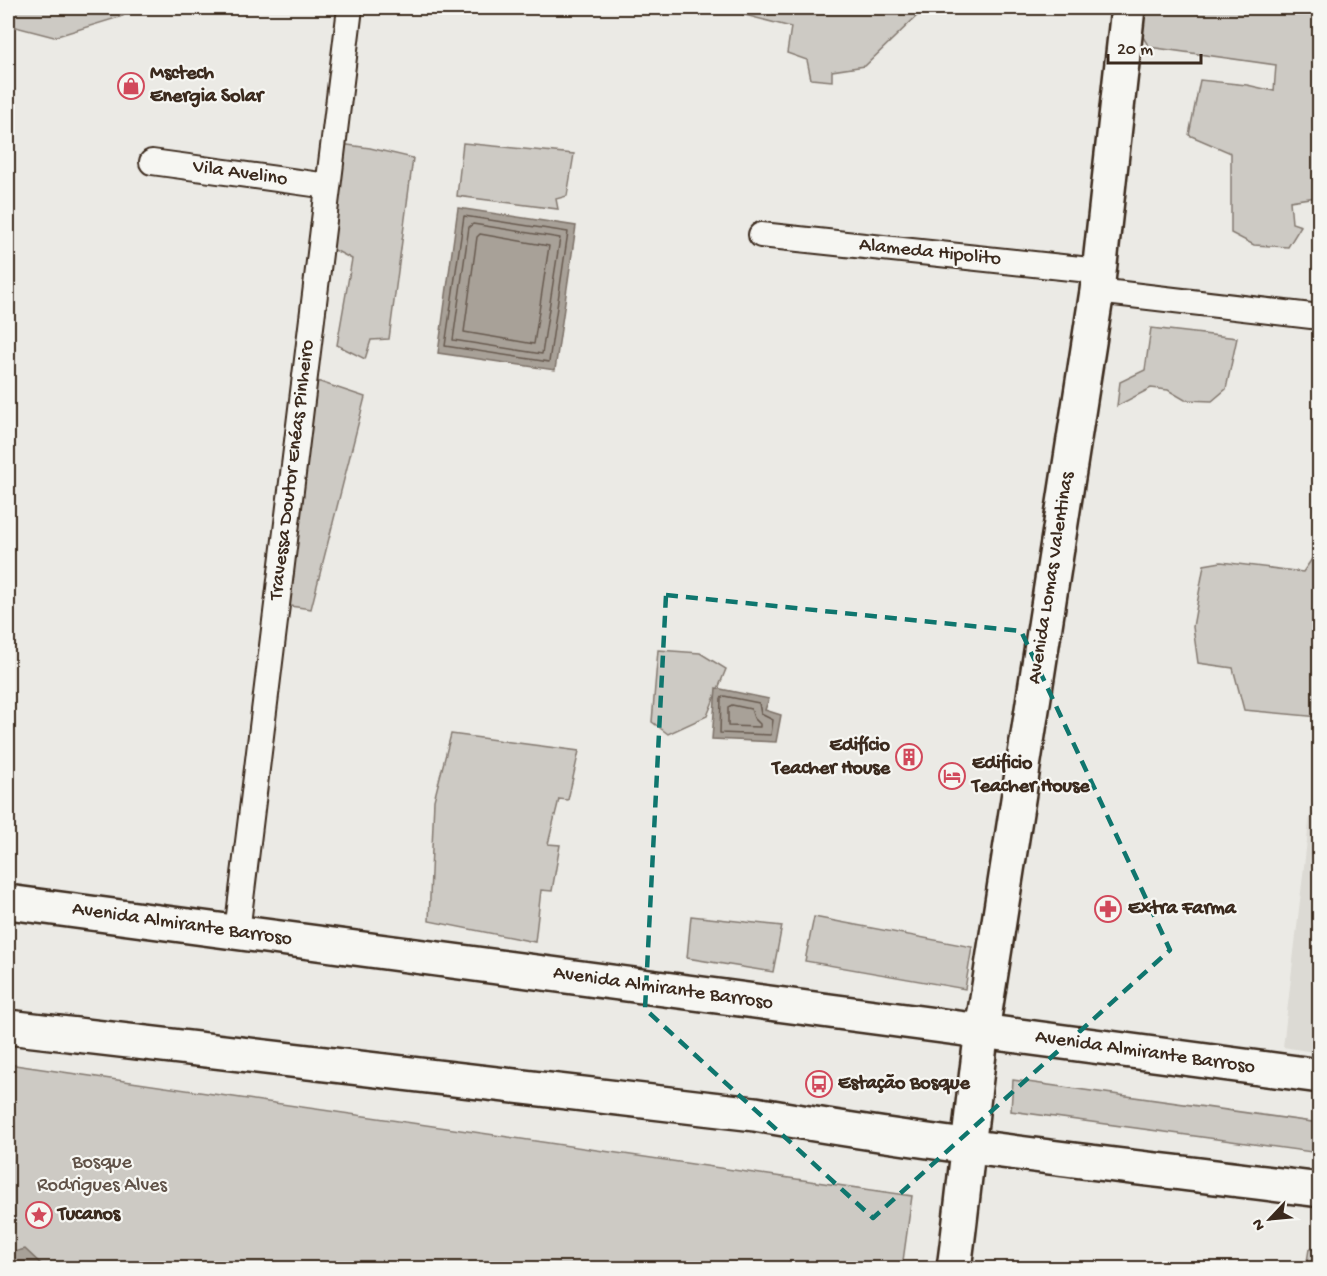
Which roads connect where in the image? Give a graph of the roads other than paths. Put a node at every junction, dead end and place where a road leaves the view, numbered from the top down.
1 (350, 8) edge
2 (1128, 8) edge
3 (152, 162) dead end
4 (328, 186) junction
5 (761, 235) dead end
6 (1098, 281) junction
7 (1320, 317) edge
8 (8, 902) edge
9 (237, 932) junction
10 (8, 1027) edge
11 (982, 1031) junction
12 (1320, 1076) edge
13 (969, 1147) junction
14 (1320, 1190) edge
15 (954, 1269) edge

1 - 4 street, Travessa Doutor Enéas Pinheiro
2 - 6 main road, Avenida Lomas Valentinas
3 - 4 street, Vila Avelino
4 - 9 street, Travessa Doutor Enéas Pinheiro
5 - 6 street, Alameda Hipolito
6 - 7 street, Alameda Hipolito
6 - 11 main road, Avenida Lomas Valentinas
8 - 9 main road, Avenida Almirante Barroso
9 - 11 main road, Avenida Almirante Barroso
10 - 13 main road
11 - 12 main road, Avenida Almirante Barroso
11 - 13 main road, Avenida Lomas Valentinas
13 - 14 main road
13 - 15 main road, Avenida Lomas Valentinas

